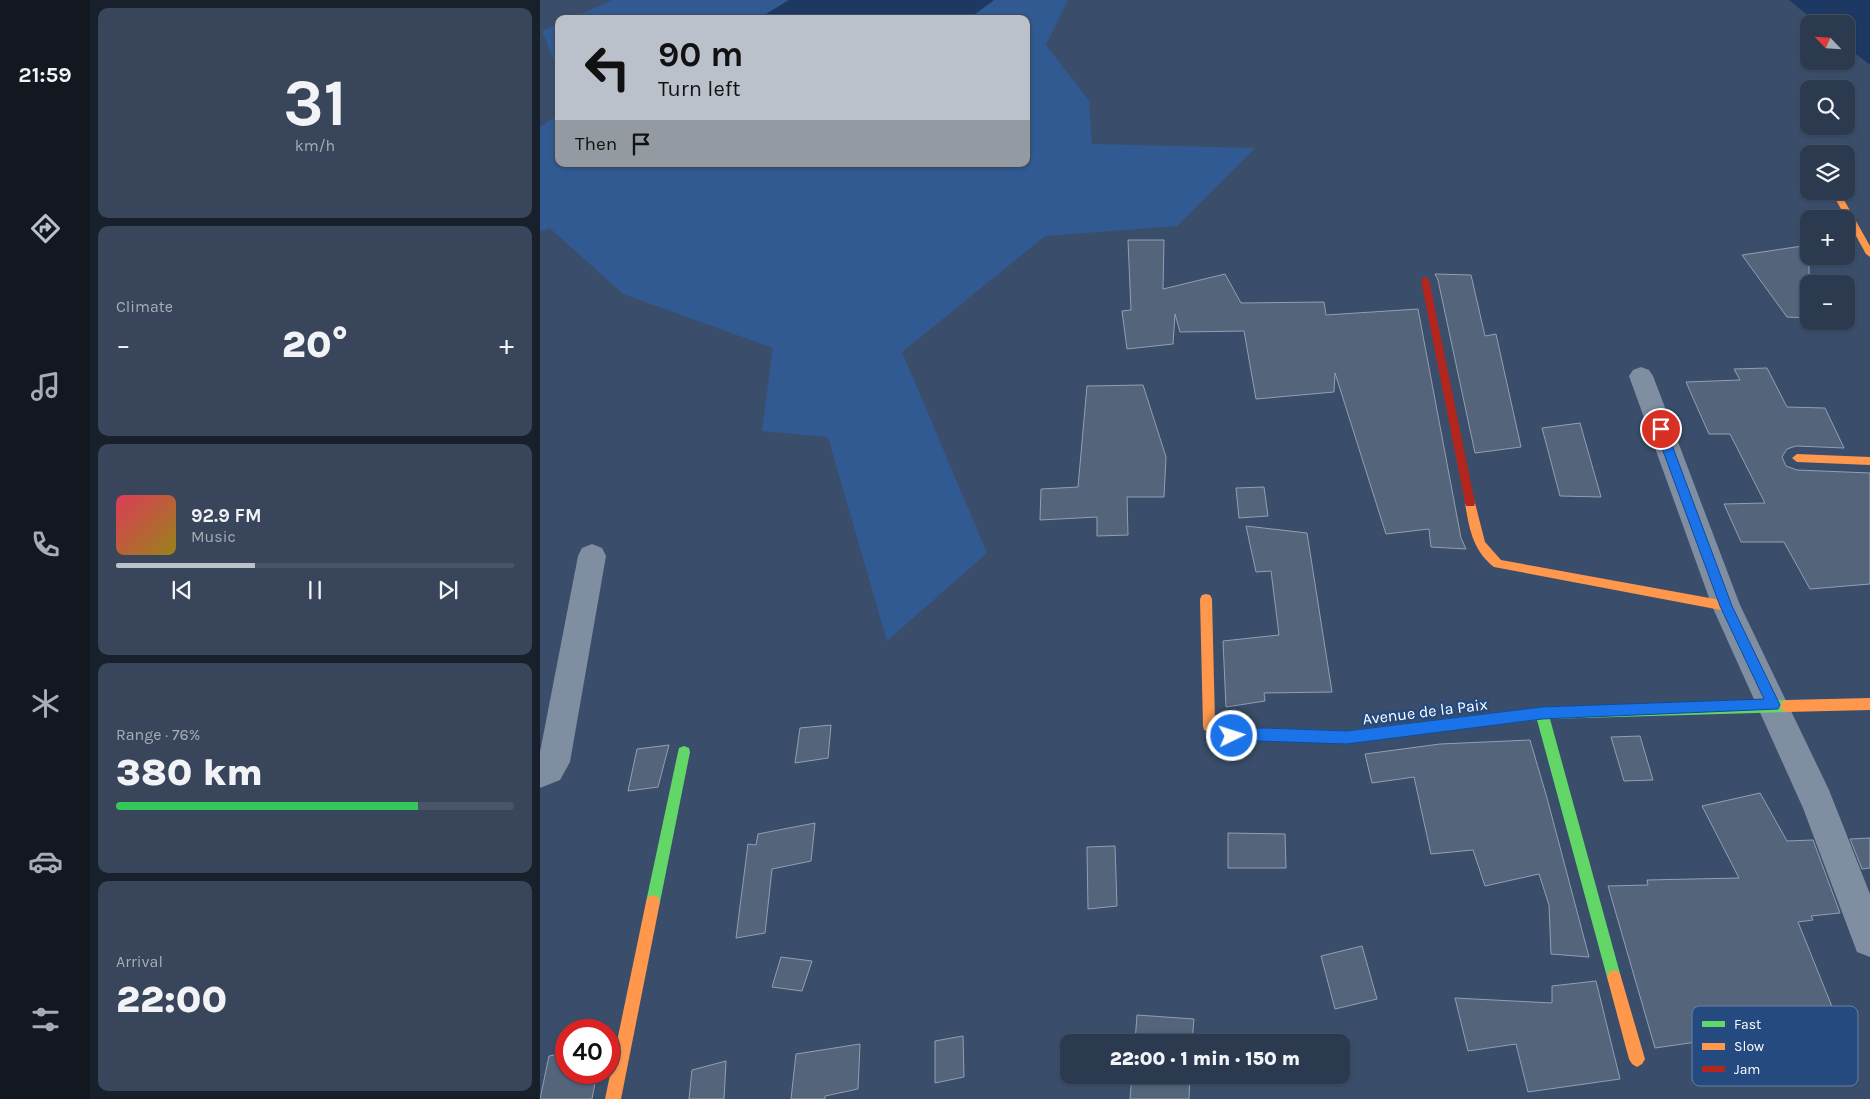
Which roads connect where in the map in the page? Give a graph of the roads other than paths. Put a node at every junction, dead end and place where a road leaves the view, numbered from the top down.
1 (1840, 200) edge
2 (1870, 254) edge
3 (1425, 280) dead end
4 (1641, 376) dead end
5 (1797, 458) dead end
6 (1870, 461) edge
7 (592, 556) dead end
8 (1206, 599) dead end
9 (1726, 606) junction
10 (1870, 704) edge
11 (1773, 705) junction
12 (1542, 713) junction
13 (684, 752) dead end
14 (540, 772) edge
15 (1870, 939) edge
16 (1637, 1059) dead end
17 (613, 1099) edge

1 - 2 street
3 - 9 street
4 - 9 street
5 - 6 street
7 - 14 street
8 - 12 street, Avenue de la Paix
9 - 11 street
10 - 11 street, Avenue de la Paix
11 - 12 street, Avenue de la Paix
11 - 15 street
12 - 16 street
13 - 17 street

